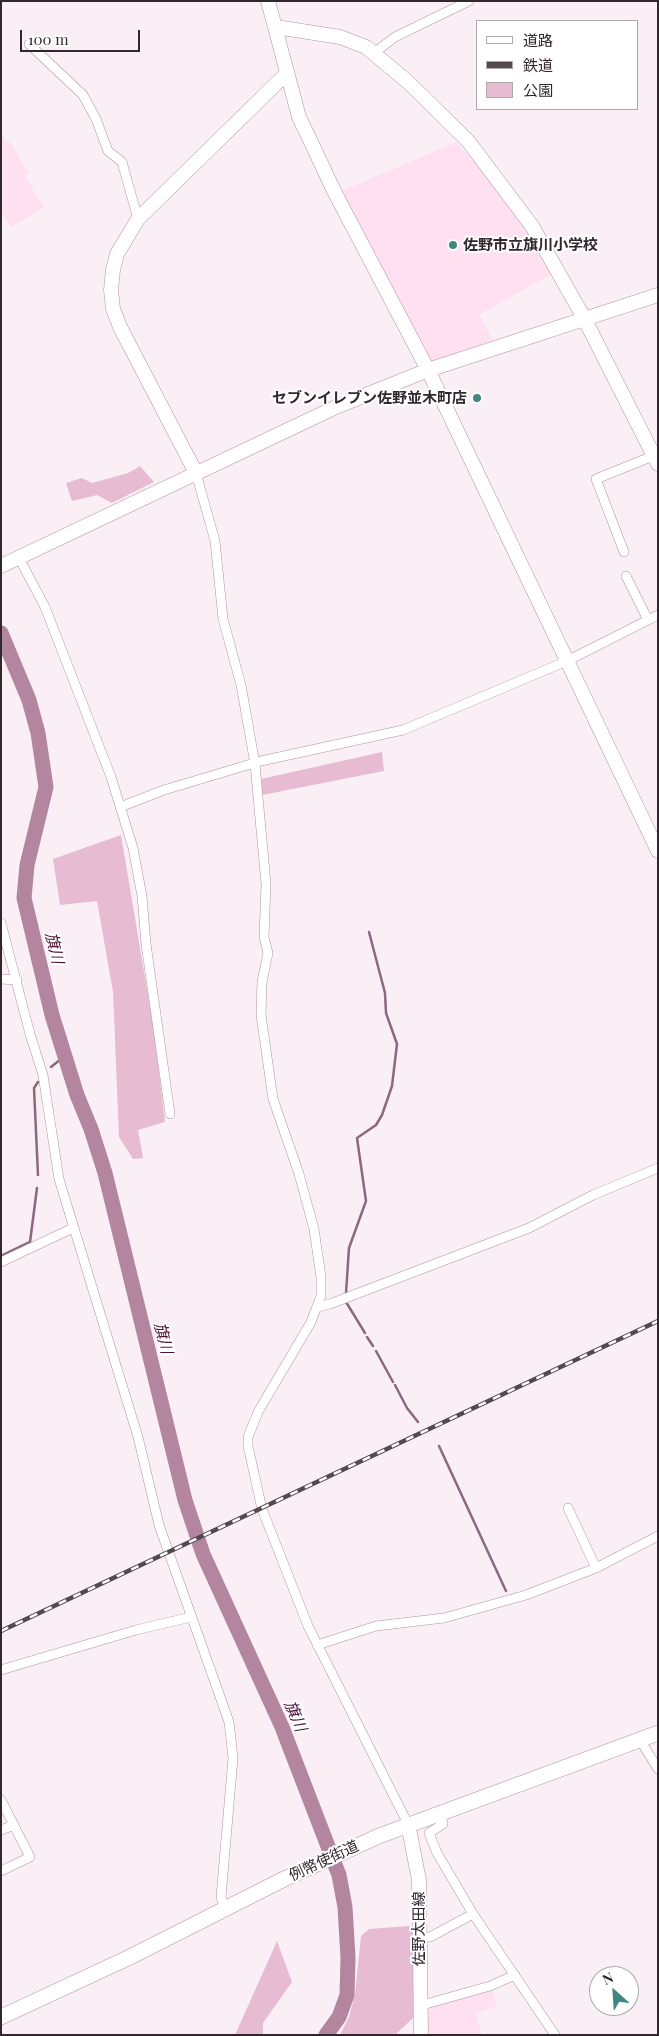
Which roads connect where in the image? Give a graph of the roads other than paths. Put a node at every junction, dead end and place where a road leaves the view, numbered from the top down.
1 (268, 1) edge
2 (469, 1) edge
3 (276, 28) junction
4 (28, 44) dead end
5 (374, 53) junction
6 (287, 73) junction
7 (138, 219) junction
8 (658, 295) edge
9 (584, 318) junction
10 (428, 370) junction
11 (656, 460) edge
12 (196, 472) junction
13 (624, 552) dead end
14 (18, 558) junction
15 (1, 566) edge
16 (626, 576) dead end
17 (658, 615) edge
18 (648, 620) junction
19 (567, 661) junction
20 (255, 764) junction
21 (120, 807) junction
22 (658, 851) edge
23 (1, 923) edge
24 (1, 979) edge
25 (17, 980) junction
26 (170, 1114) dead end
27 (658, 1168) edge
28 (73, 1228) junction
29 (1, 1262) edge
30 (317, 1306) junction
31 (568, 1508) dead end
32 (658, 1536) edge
33 (596, 1568) junction
34 (191, 1617) junction
35 (317, 1645) junction
36 (1, 1670) edge
37 (658, 1733) edge
38 (640, 1740) junction
39 (658, 1769) edge
40 (1, 1800) edge
41 (439, 1812) junction
42 (14, 1825) junction
43 (402, 1827) junction
44 (1, 1830) edge
45 (1, 1871) edge
46 (225, 1909) junction
47 (474, 1914) junction
48 (420, 1938) junction
49 (515, 1976) junction
50 (419, 2006) junction
51 (1, 2017) edge
52 (421, 2035) edge
53 (555, 2035) edge

1 - 3 street
2 - 5 street
3 - 5 street
3 - 6 street
4 - 7 street
5 - 9 street
6 - 7 street
6 - 10 street
7 - 12 street
8 - 9 street
9 - 10 street
9 - 11 street
10 - 12 street
10 - 19 street
11 - 13 street
12 - 14 street
12 - 20 street
14 - 15 street
14 - 21 street
16 - 18 street
17 - 18 street
18 - 19 street
19 - 20 street
19 - 22 street
20 - 21 street
20 - 30 street
21 - 26 street
23 - 25 street
24 - 25 street
25 - 28 street
27 - 30 street
28 - 29 street
28 - 34 street
30 - 35 street
31 - 33 street
32 - 33 street
33 - 35 street
34 - 36 street
34 - 46 street
35 - 43 street
37 - 38 main road, 例幣使街道
38 - 39 street
38 - 41 main road, 例幣使街道
40 - 42 street
41 - 43 main road, 例幣使街道
41 - 47 street
42 - 44 street
42 - 45 street
43 - 46 main road, 例幣使街道
43 - 48 street, 佐野太田線
46 - 51 main road, 例幣使街道
47 - 48 street
47 - 49 street
48 - 50 street, 佐野太田線
49 - 50 street
49 - 53 street
50 - 52 street, 佐野太田線

